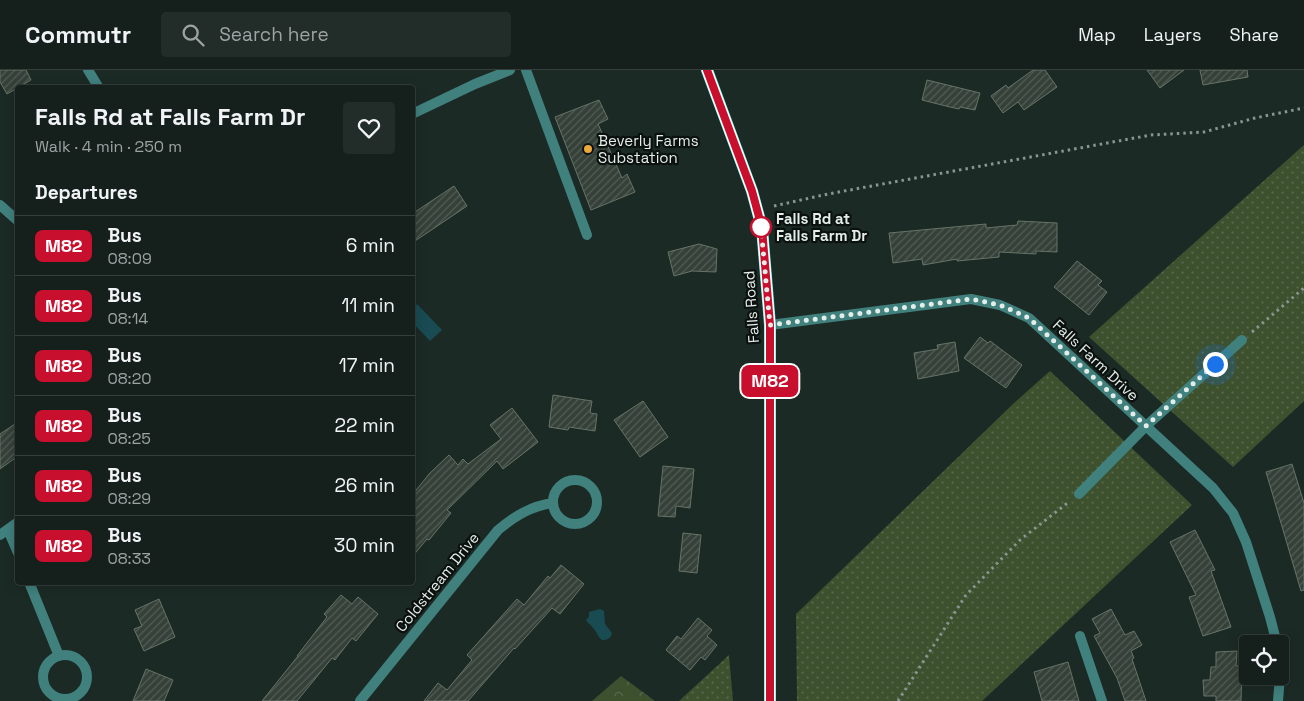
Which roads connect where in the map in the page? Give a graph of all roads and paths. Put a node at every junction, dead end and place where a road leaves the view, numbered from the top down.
1 (88, 70) edge
2 (510, 70) edge
3 (526, 70) edge
4 (707, 70) edge
5 (97, 85) edge
6 (1304, 108) edge
7 (415, 113) edge
8 (0, 204) edge
9 (774, 206) dead end
10 (15, 218) edge
11 (587, 235) dead end
12 (1304, 288) edge
13 (770, 325) junction
14 (1242, 340) joint
15 (1146, 426) junction
16 (1079, 494) joint
17 (553, 503) junction
18 (15, 524) edge
19 (4, 532) edge
20 (15, 549) edge
21 (30, 585) edge
22 (1274, 635) edge
23 (1080, 636) dead end
24 (59, 656) junction
25 (1279, 685) edge
26 (360, 701) edge
27 (770, 701) edge
28 (898, 701) edge
29 (1102, 701) edge
30 (1278, 701) edge

1 - 5 street
2 - 7 street
3 - 11 street
4 - 13 main road, Falls Road
6 - 9 path
8 - 10 street
12 - 14 path
13 - 15 street, Falls Farm Drive
13 - 27 main road, Falls Road
14 - 15 street
15 - 16 street
15 - 22 street, Falls Farm Drive
16 - 28 path
17 - 17 street
17 - 26 street, Coldstream Drive
18 - 19 street
19 - 20 street
21 - 24 street
23 - 29 street
24 - 24 street
25 - 30 street

